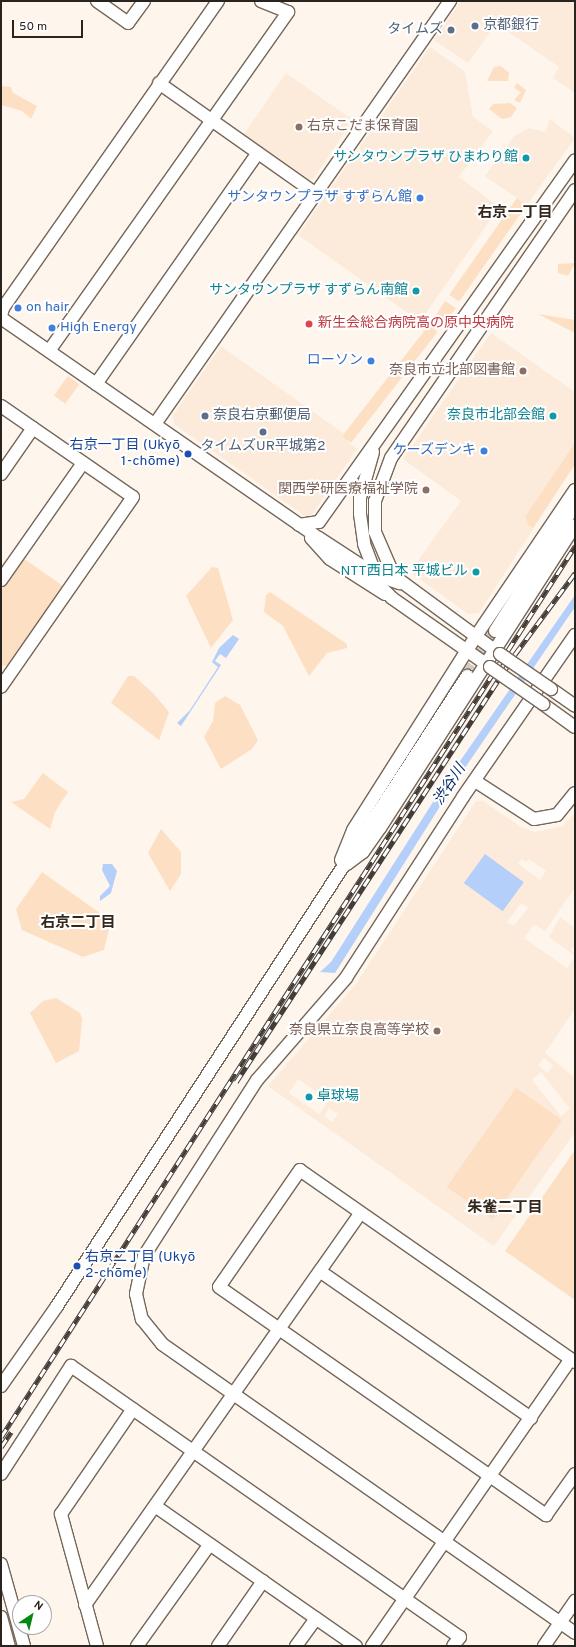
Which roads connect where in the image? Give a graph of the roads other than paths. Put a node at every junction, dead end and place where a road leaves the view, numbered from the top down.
1 (97, 1) edge
2 (144, 1) edge
3 (218, 1) edge
4 (261, 1) edge
5 (450, 1) edge
6 (160, 83) junction
7 (211, 120) junction
8 (258, 153) junction
9 (575, 161) edge
10 (575, 190) edge
11 (315, 193) junction
12 (1, 317) edge
13 (49, 351) junction
14 (96, 384) junction
15 (1, 406) edge
16 (155, 424) junction
17 (33, 428) junction
18 (378, 440) junction
19 (83, 463) junction
20 (1, 474) edge
21 (575, 490) edge
22 (575, 505) edge
23 (299, 525) junction
24 (575, 525) edge
25 (382, 553) junction
26 (353, 574) junction
27 (374, 574) junction
28 (1, 580) edge
29 (402, 585) junction
30 (392, 598) junction
31 (495, 631) tunnel mouth
32 (575, 635) edge
33 (476, 636) junction
34 (467, 652) junction
35 (497, 652) junction
36 (487, 666) junction
37 (467, 676) tunnel mouth
38 (3, 680) edge
39 (575, 706) edge
40 (575, 727) edge
41 (475, 781) junction
42 (575, 793) edge
43 (337, 873) junction
44 (361, 1213) junction
45 (321, 1272) junction
46 (279, 1330) junction
47 (573, 1361) edge
48 (1, 1386) edge
49 (234, 1395) junction
50 (133, 1409) junction
51 (531, 1418) junction
52 (194, 1451) junction
53 (1, 1474) edge
54 (575, 1474) edge
55 (490, 1476) junction
56 (155, 1506) junction
57 (445, 1541) junction
58 (210, 1544) junction
59 (1, 1564) edge
60 (263, 1581) junction
61 (404, 1598) junction
62 (575, 1601) edge
63 (85, 1605) junction
64 (1, 1617) edge
65 (316, 1618) junction
66 (560, 1622) junction
67 (575, 1633) edge
68 (9, 1646) edge
69 (24, 1646) edge
70 (96, 1646) edge
71 (137, 1646) edge
72 (218, 1646) edge
73 (296, 1646) edge
74 (356, 1646) edge
75 (372, 1646) edge
76 (454, 1646) edge
77 (544, 1646) edge

1 - 2 street
3 - 6 street
4 - 7 street
5 - 11 street
6 - 7 street
6 - 12 street
7 - 8 street
7 - 13 street
8 - 11 street
8 - 14 street
9 - 18 street
10 - 25 street
11 - 16 street
12 - 13 street
13 - 14 street
14 - 16 street
15 - 17 street
16 - 23 street
17 - 19 street
17 - 20 street
18 - 23 street
18 - 27 street
19 - 28 street
19 - 38 street
21 - 33 street
22 - 31 street
23 - 26 street
23 - 27 street
24 - 35 street
25 - 27 street
25 - 29 street
26 - 27 street
26 - 30 street
27 - 29 street
27 - 30 street
29 - 33 street
30 - 34 street
32 - 41 street
33 - 34 street
33 - 35 street
34 - 36 street
34 - 43 street
35 - 36 street
35 - 39 street, bridge
36 - 40 street, bridge
36 - 43 street
37 - 43 street
41 - 42 street
41 - 49 street
43 - 48 street
44 - 45 street
44 - 46 street
44 - 47 street
45 - 46 street
45 - 51 street
46 - 49 street
46 - 55 street
47 - 51 street
49 - 52 street
49 - 57 street
50 - 52 street
50 - 53 street
50 - 63 street
51 - 55 street
52 - 56 street
52 - 61 street
54 - 55 street
55 - 57 street
56 - 58 street
56 - 63 street
57 - 61 street
57 - 66 street
58 - 60 street
58 - 71 street
59 - 69 street
60 - 65 street
60 - 72 street
61 - 75 street
61 - 76 street
62 - 66 street
63 - 70 street
64 - 68 street
65 - 73 street
65 - 74 street
66 - 67 street
66 - 77 street

